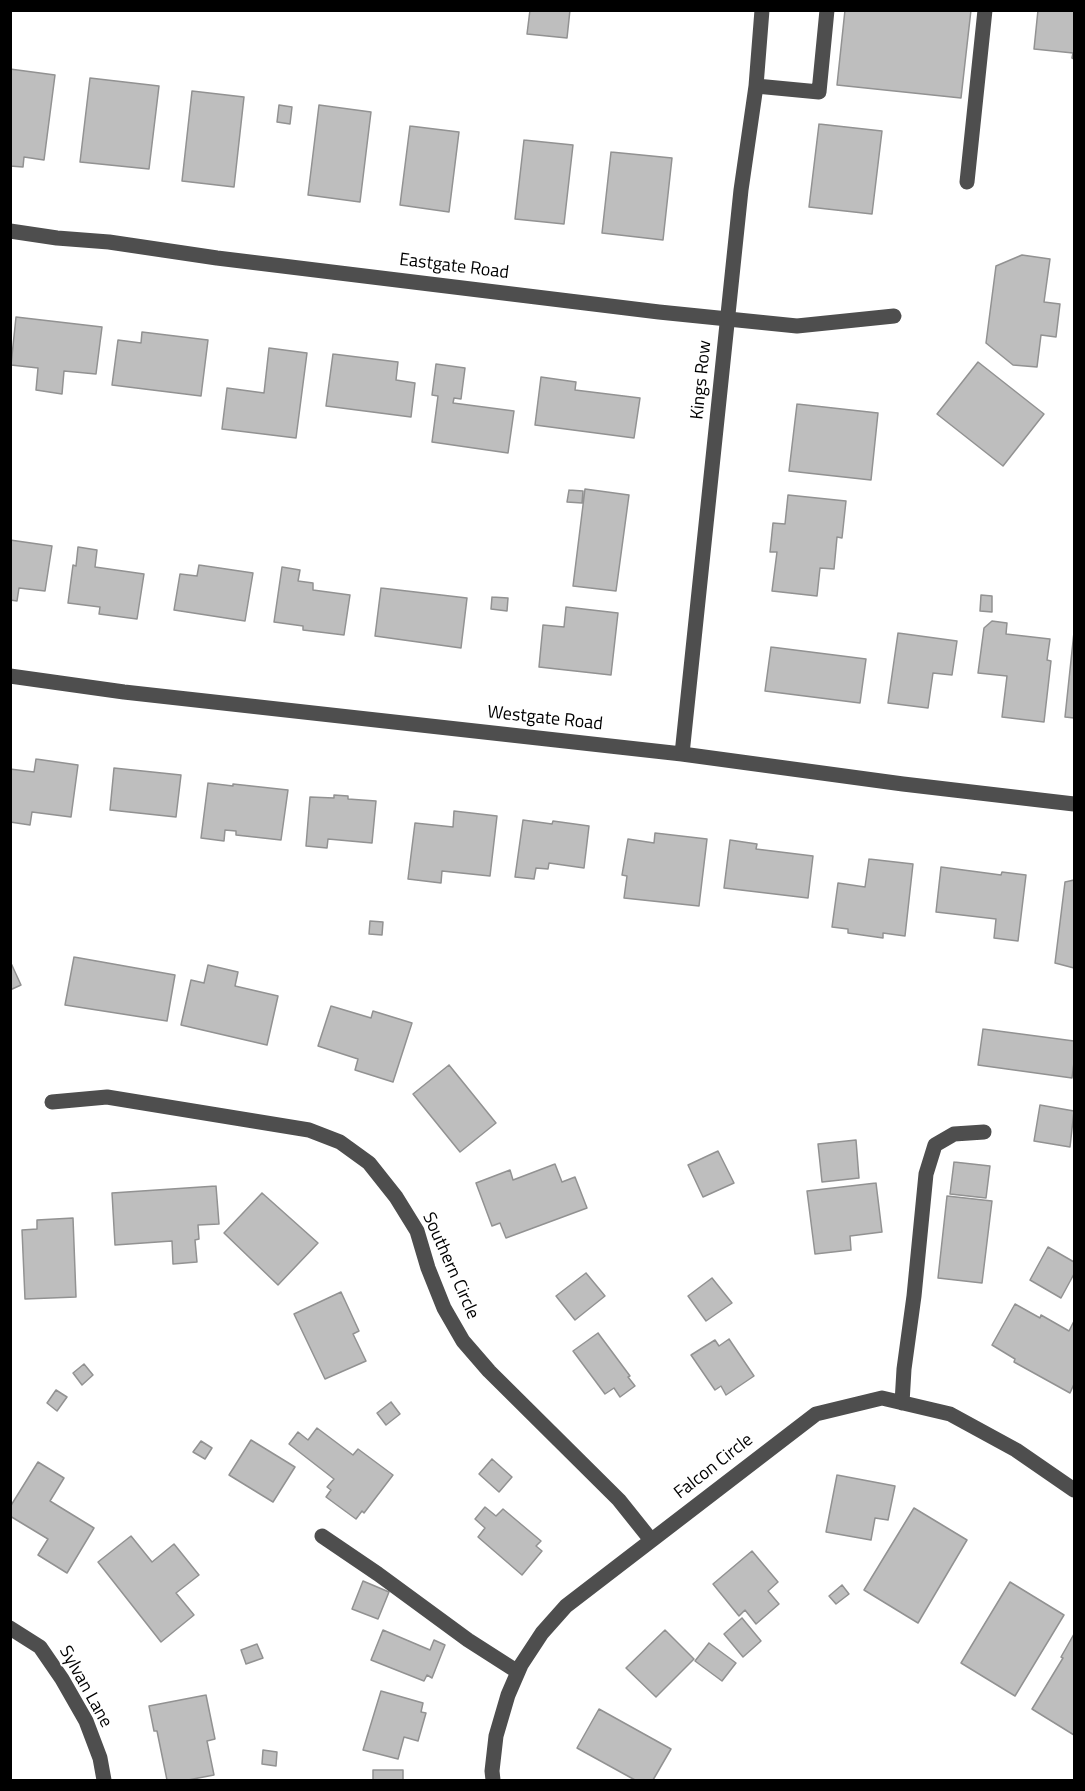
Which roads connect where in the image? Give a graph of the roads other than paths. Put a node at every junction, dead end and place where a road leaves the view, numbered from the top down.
1 (762, 10) edge
2 (827, 10) edge
3 (984, 10) edge
4 (756, 86) junction
5 (967, 182) dead end
6 (10, 231) edge
7 (894, 316) dead end
8 (729, 319) junction
9 (10, 676) edge
10 (682, 754) junction
11 (1074, 804) edge
12 (52, 1102) dead end
13 (984, 1132) dead end
14 (902, 1403) junction
15 (1074, 1490) edge
16 (322, 1536) dead end
17 (651, 1540) junction
18 (10, 1628) edge
19 (518, 1672) junction
20 (104, 1780) edge
21 (493, 1780) edge

1 - 4 street, Kings Row
2 - 4 street
3 - 5 street
4 - 8 street, Kings Row
6 - 8 street, Eastgate Road
7 - 8 street, Eastgate Road
8 - 10 street, Kings Row
9 - 10 street, Westgate Road
10 - 11 street, Westgate Road
12 - 17 street, Southern Circle
13 - 14 street
14 - 15 street, Falcon Circle
14 - 17 street, Falcon Circle
16 - 19 street
17 - 19 street, Falcon Circle
18 - 20 street, Sylvan Lane
19 - 21 street, Falcon Circle

